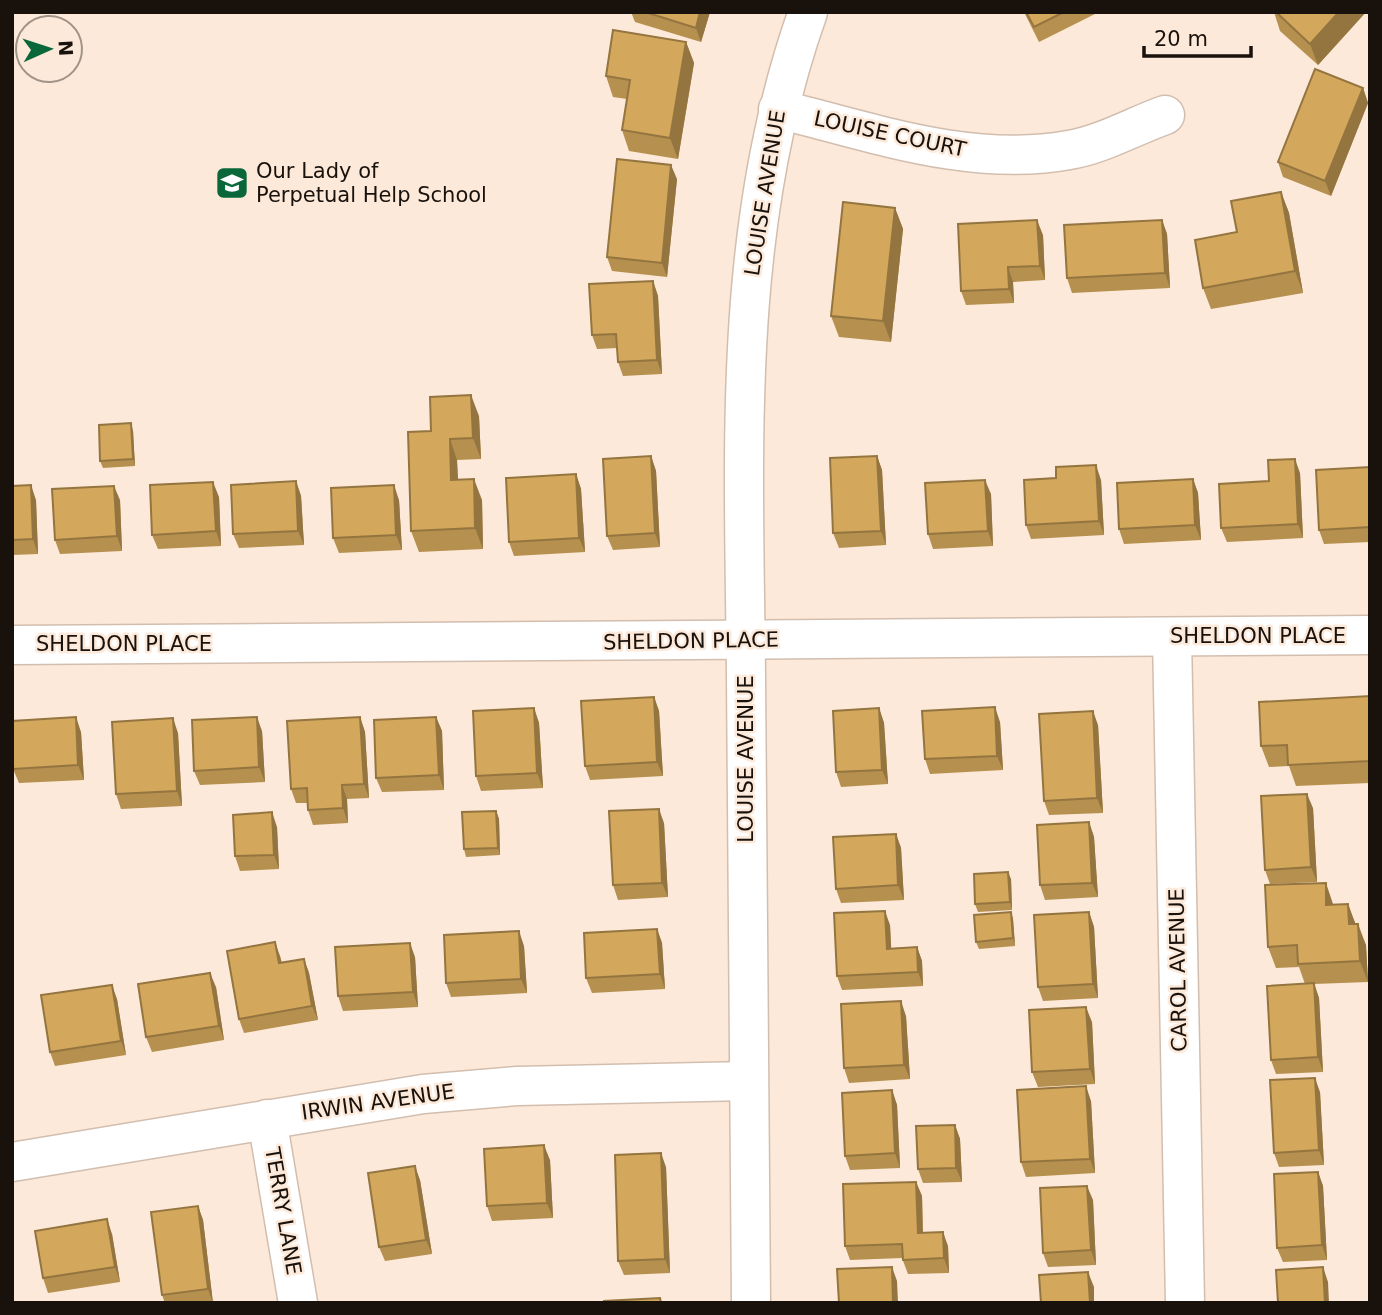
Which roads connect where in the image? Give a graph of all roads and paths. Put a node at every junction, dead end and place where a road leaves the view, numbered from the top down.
1 (808, 12) edge
2 (778, 109) junction
3 (1165, 115) dead end
4 (1370, 635) edge
5 (1172, 637) junction
6 (746, 641) junction
7 (12, 645) edge
8 (748, 1080) junction
9 (267, 1119) junction
10 (12, 1162) edge
11 (298, 1303) edge
12 (751, 1303) edge
13 (1185, 1303) edge

1 - 2 street, LOUISE AVENUE
2 - 3 street, LOUISE COURT
2 - 6 street, LOUISE AVENUE
4 - 5 street, SHELDON PLACE
5 - 6 street, SHELDON PLACE
5 - 13 street, CAROL AVENUE
6 - 7 street, SHELDON PLACE
6 - 8 street, LOUISE AVENUE
8 - 9 street, IRWIN AVENUE
8 - 12 street, LOUISE AVENUE
9 - 10 street, IRWIN AVENUE
9 - 11 street, TERRY LANE

